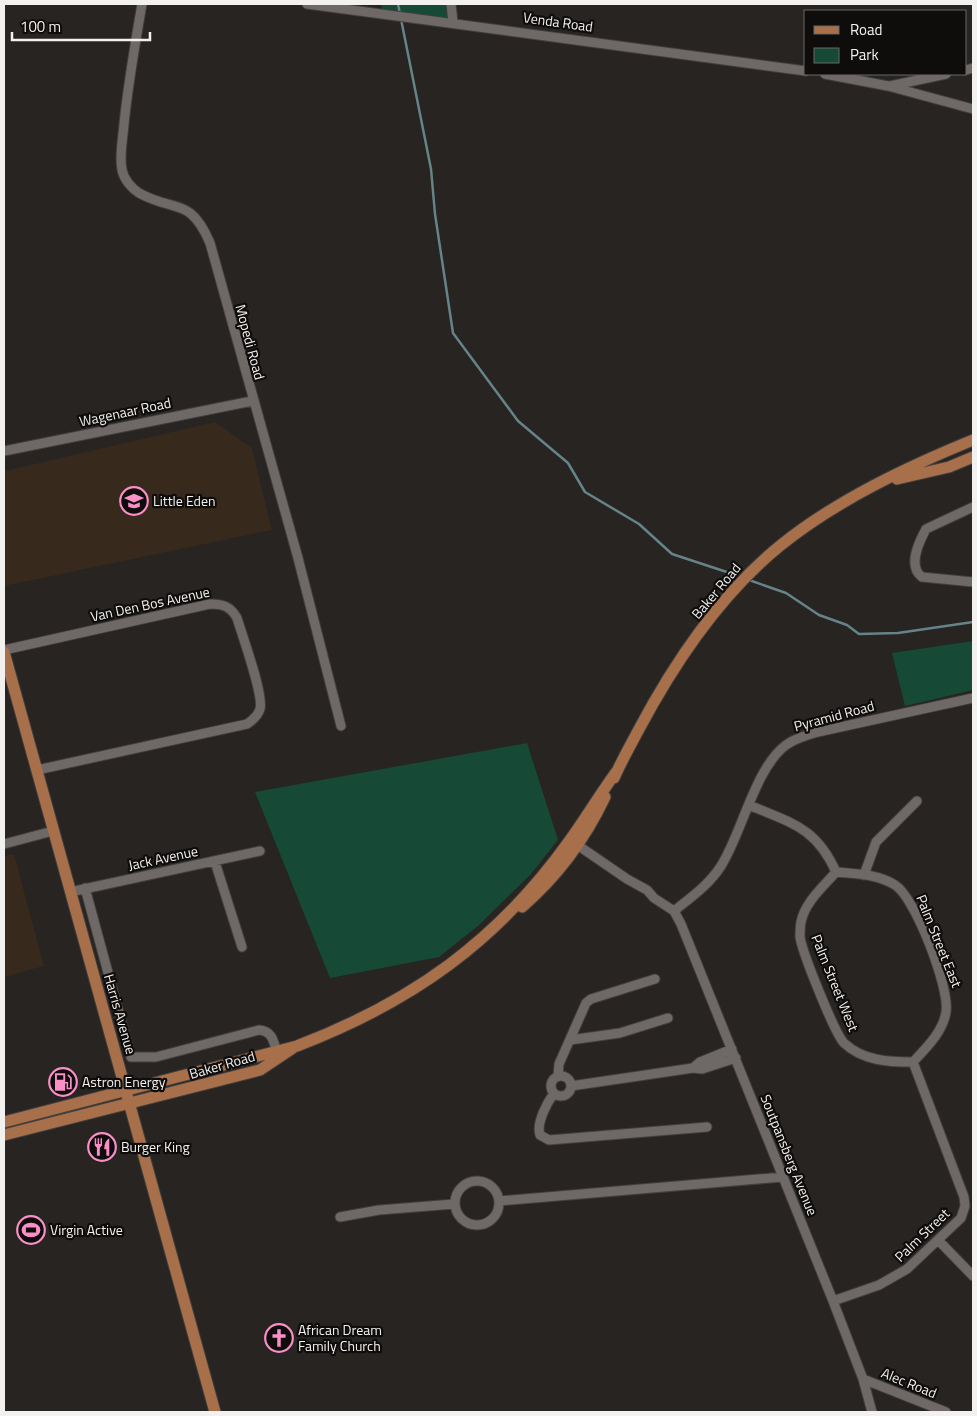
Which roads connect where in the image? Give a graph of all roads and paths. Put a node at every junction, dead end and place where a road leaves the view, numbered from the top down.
1 (136, 4) edge
2 (142, 4) edge
3 (307, 4) edge
4 (451, 4) edge
5 (140, 14) junction
6 (453, 22) junction
7 (804, 71) edge
8 (830, 75) edge
9 (941, 75) edge
10 (888, 86) junction
11 (973, 109) edge
12 (252, 401) junction
13 (973, 440) edge
14 (4, 451) edge
15 (973, 457) edge
16 (888, 480) junction
17 (973, 507) edge
18 (973, 582) edge
19 (4, 651) edge
20 (973, 698) edge
21 (341, 726) dead end
22 (36, 770) junction
23 (917, 801) dead end
24 (749, 805) junction
25 (53, 831) junction
26 (574, 842) junction
27 (4, 844) edge
28 (260, 851) dead end
29 (215, 862) junction
30 (836, 872) junction
31 (864, 875) junction
32 (85, 888) junction
33 (70, 892) junction
34 (674, 911) junction
35 (242, 947) dead end
36 (655, 979) dead end
37 (668, 1018) dead end
38 (570, 1040) junction
39 (297, 1046) junction
40 (276, 1049) junction
41 (732, 1049) junction
42 (736, 1058) junction
43 (913, 1062) junction
44 (693, 1068) junction
45 (558, 1076) junction
46 (571, 1086) junction
47 (127, 1091) junction
48 (554, 1093) junction
49 (131, 1104) junction
50 (4, 1122) edge
51 (707, 1127) dead end
52 (4, 1136) edge
53 (783, 1177) junction
54 (499, 1201) junction
55 (454, 1204) junction
56 (340, 1217) dead end
57 (939, 1241) junction
58 (973, 1276) edge
59 (833, 1301) junction
60 (863, 1379) junction
61 (216, 1411) edge
62 (872, 1412) edge
63 (946, 1412) edge

1 - 5 street
2 - 5 street, Mopedi Road
3 - 6 street, Venda Road
4 - 6 street
5 - 12 street, Mopedi Road
6 - 7 street, Venda Road
8 - 10 street
9 - 10 street
10 - 11 street
12 - 14 street, Wagenaar Road
12 - 21 street, Mopedi Road
13 - 16 main road, Baker Road
15 - 16 main road, Baker Road
16 - 26 main road, Baker Road
17 - 18 street
19 - 22 main road, Harris Avenue
19 - 22 street, Van Den Bos Avenue
20 - 24 street, Pyramid Road
22 - 25 main road, Harris Avenue
23 - 31 street
24 - 30 street
24 - 34 street, Pyramid Road
25 - 27 street
25 - 33 main road, Harris Avenue
26 - 34 street
26 - 39 main road, Baker Road
28 - 29 street, Jack Avenue
29 - 32 street, Jack Avenue
29 - 35 street
30 - 31 street, Palm Street East
30 - 43 street, Palm Street West
31 - 43 street, Palm Street East
32 - 33 street, Jack Avenue
32 - 40 street
33 - 47 main road, Harris Avenue
34 - 41 street, Soutpansberg Avenue
36 - 38 street
37 - 38 street
38 - 45 street
39 - 40 main road, Baker Road
39 - 49 main road, Baker Road
40 - 47 main road, Baker Road
41 - 42 street, Soutpansberg Avenue
41 - 44 street
42 - 44 street
42 - 53 street, Soutpansberg Avenue
43 - 57 street, Palm Street
44 - 46 street
45 - 46 street
45 - 48 street
46 - 48 street
47 - 49 main road, Harris Avenue
47 - 50 main road, Baker Road
48 - 51 street
49 - 52 main road, Baker Road
49 - 61 main road, Harris Avenue
53 - 54 street
53 - 59 street, Soutpansberg Avenue
54 - 55 street
54 - 55 street
55 - 56 street
57 - 58 street
57 - 59 street, Palm Street
59 - 60 street, Soutpansberg Avenue
60 - 62 street, Soutpansberg Avenue
60 - 63 street, Alec Road

